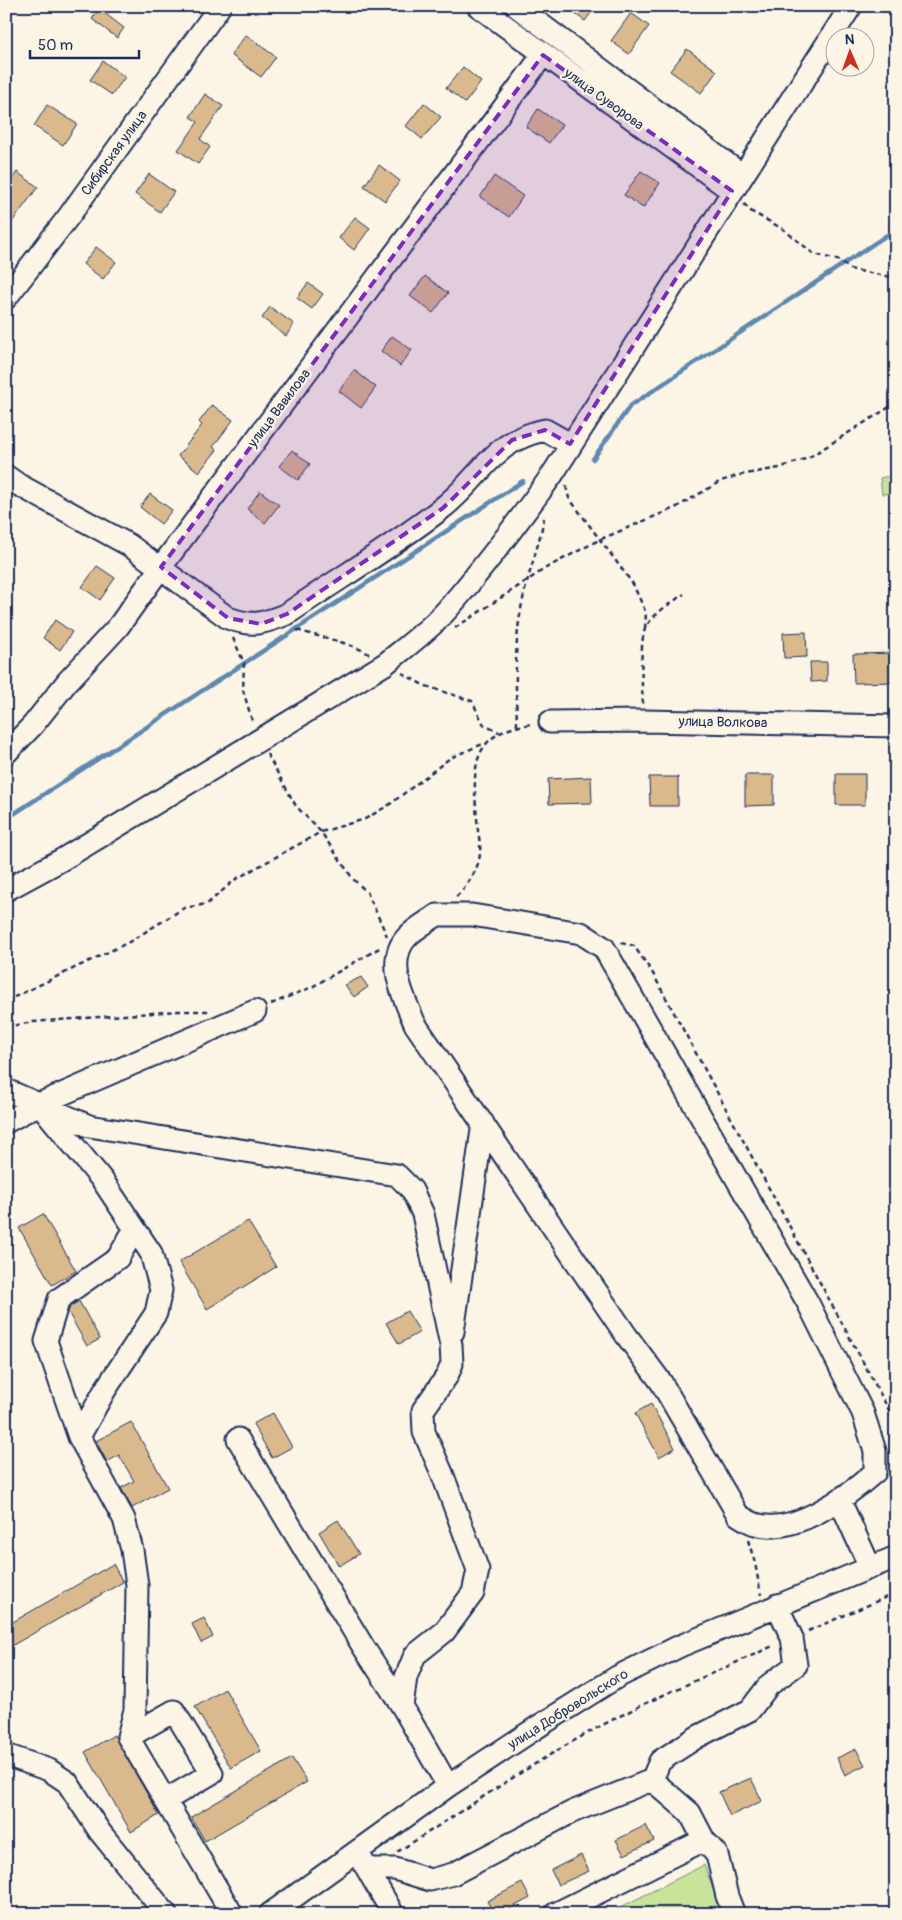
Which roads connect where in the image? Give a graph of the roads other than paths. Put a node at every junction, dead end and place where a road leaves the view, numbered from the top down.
1 (220, 6) edge
2 (478, 6) edge
3 (516, 6) edge
4 (851, 6) edge
5 (543, 55) junction
6 (737, 183) junction
7 (6, 298) edge
8 (566, 452) junction
9 (6, 476) edge
10 (160, 567) junction
11 (550, 722) road end
12 (896, 726) edge
13 (6, 753) edge
14 (6, 890) edge
15 (255, 1011) road end
16 (6, 1090) edge
17 (39, 1104) junction
18 (6, 1122) edge
19 (483, 1123) junction
20 (134, 1230) junction
21 (451, 1345) junction
22 (79, 1437) junction
23 (238, 1439) dead end
24 (840, 1501) junction
25 (896, 1557) edge
26 (870, 1567) junction
27 (777, 1605) junction
28 (402, 1706) junction
29 (128, 1737) junction
30 (6, 1755) edge
31 (652, 1780) junction
32 (448, 1786) junction
33 (166, 1800) junction
34 (704, 1840) junction
35 (356, 1852) junction
36 (368, 1869) junction
37 (280, 1910) edge
38 (166, 1914) edge
39 (232, 1914) edge
40 (393, 1914) edge
41 (555, 1914) edge
42 (734, 1914) edge

1 - 7 street, Сибирская улица
2 - 5 street, улица Суворова
3 - 6 street, улица Суворова
4 - 6 street
5 - 6 street, улица Суворова
5 - 10 street, улица Вавилова
6 - 8 street
8 - 10 street
8 - 14 street
9 - 10 street
10 - 13 street, улица Вавилова
11 - 12 street, улица Волкова
15 - 17 street
16 - 17 street
17 - 18 street
17 - 20 street
17 - 21 street
19 - 21 street
19 - 24 street
19 - 24 street
20 - 22 street
20 - 22 street
21 - 28 street
22 - 29 street
23 - 28 street
24 - 26 street
25 - 26 street, улица Добровольского
26 - 27 street, улица Добровольского
27 - 31 street
27 - 32 street, улица Добровольского
28 - 32 street
29 - 33 street
29 - 33 street
30 - 38 street
31 - 34 street
31 - 36 street
32 - 35 street, улица Добровольского
33 - 39 street
34 - 41 street
34 - 42 street
35 - 36 street
35 - 37 street, улица Добровольского
36 - 40 street

